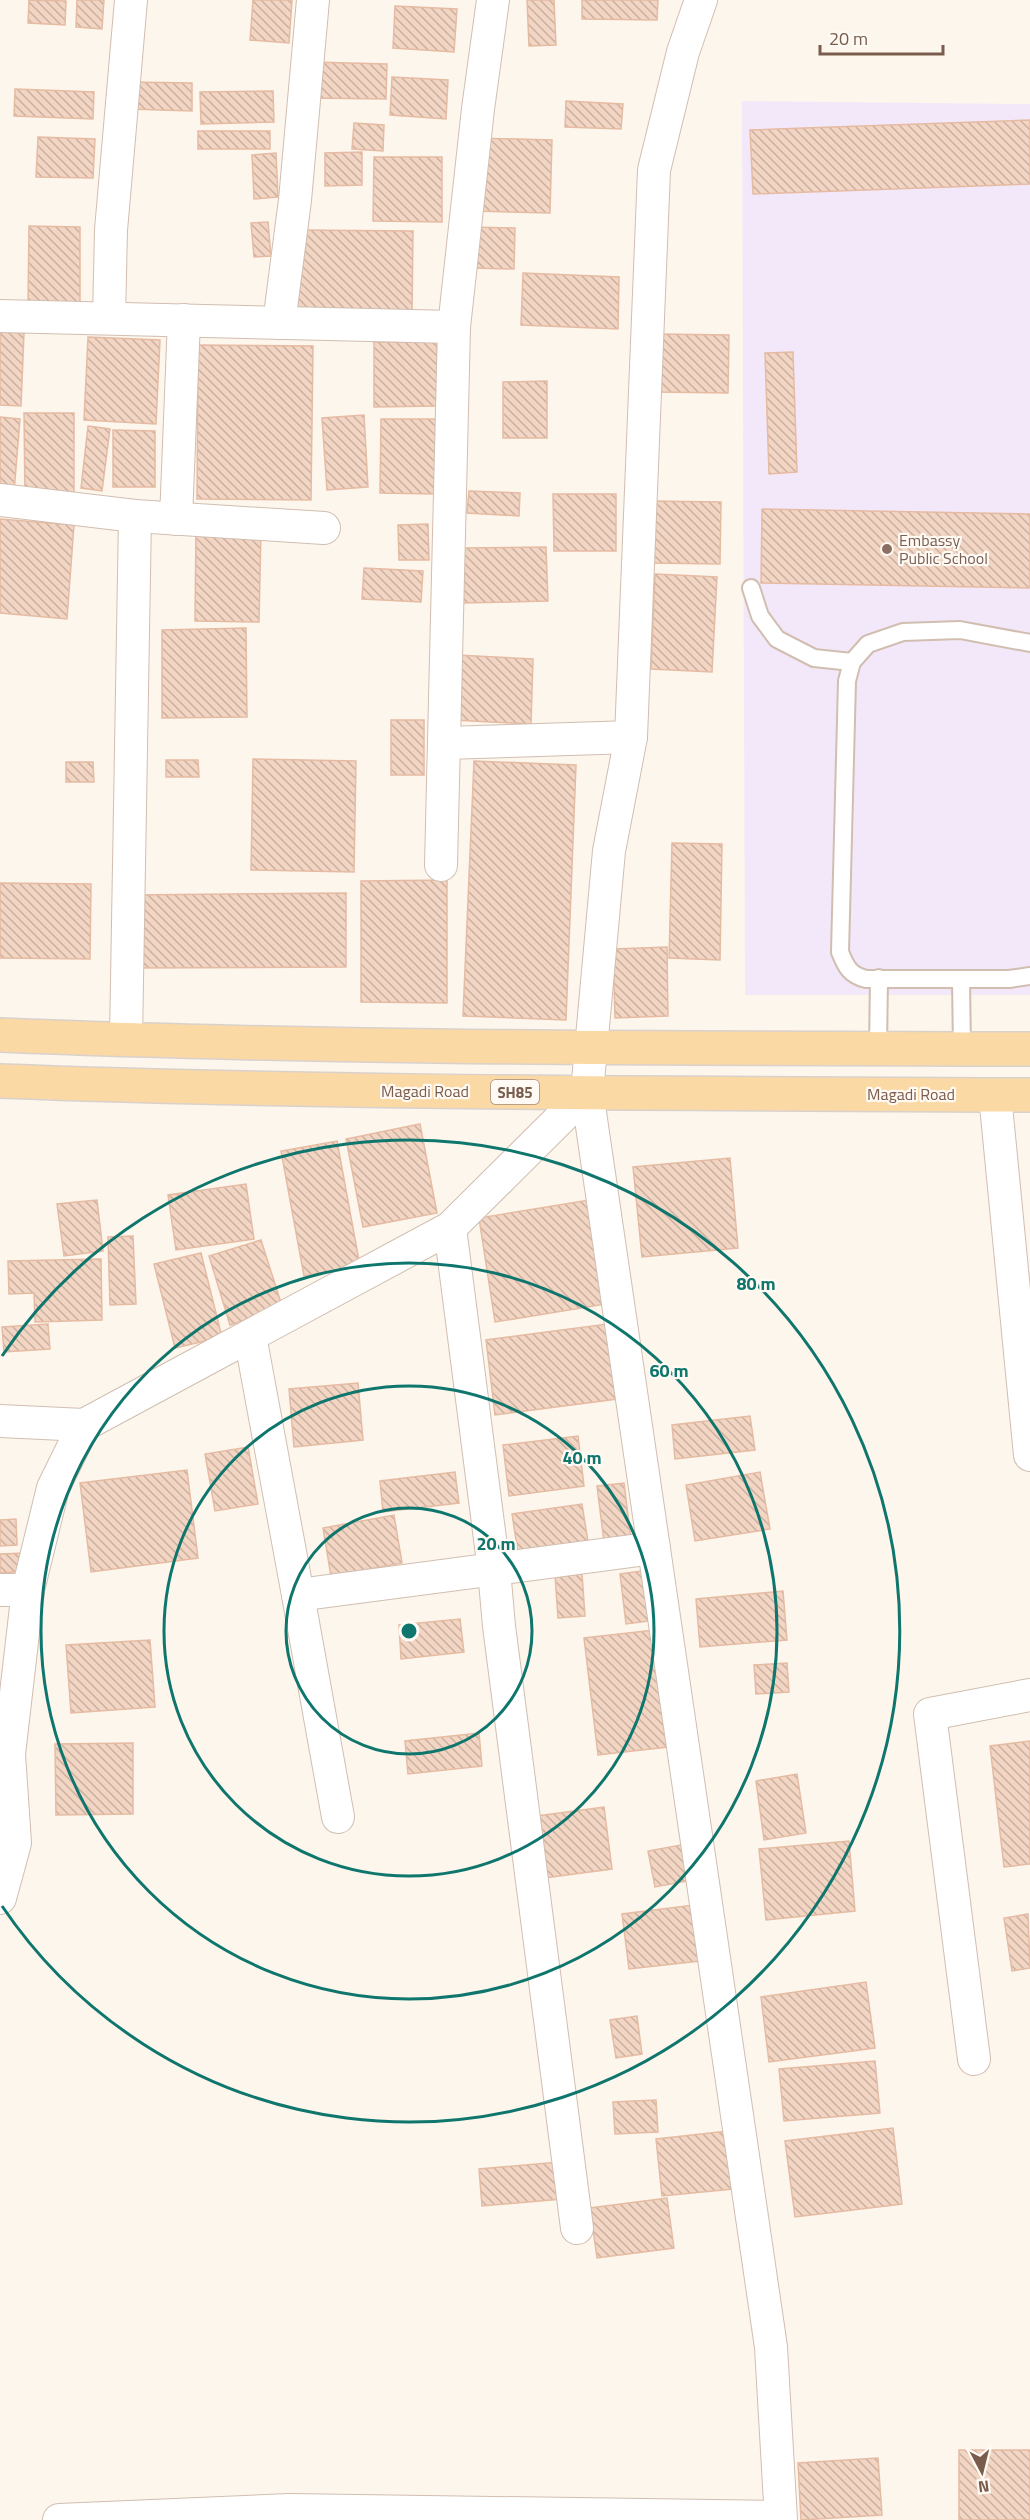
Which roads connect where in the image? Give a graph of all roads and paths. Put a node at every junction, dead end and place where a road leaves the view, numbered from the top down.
1 (131, 0) edge
2 (313, 0) edge
3 (493, 0) edge
4 (702, 0) edge
5 (0, 316) edge
6 (109, 318) junction
7 (184, 321) junction
8 (279, 322) junction
9 (454, 327) junction
10 (0, 500) edge
11 (135, 516) junction
12 (176, 519) junction
13 (324, 528) dead end
14 (751, 588) dead end
15 (1030, 643) edge
16 (852, 662) junction
17 (631, 737) junction
18 (444, 743) junction
19 (441, 865) dead end
20 (1030, 976) edge
21 (879, 978) junction
22 (961, 979) junction
23 (0, 1035) edge
24 (126, 1040) junction
25 (590, 1047) junction
26 (878, 1048) junction
27 (962, 1049) junction
28 (1030, 1049) edge
29 (0, 1081) edge
30 (587, 1092) junction
31 (995, 1095) junction
32 (1030, 1095) edge
33 (450, 1228) junction
34 (250, 1336) junction
35 (1027, 1401) edge
36 (0, 1421) edge
37 (84, 1425) junction
38 (1030, 1455) edge
39 (654, 1548) junction
40 (494, 1570) junction
41 (14, 1590) edge
42 (298, 1595) junction
43 (1030, 1695) edge
44 (5, 1755) edge
45 (338, 1817) dead end
46 (0, 1898) edge
47 (974, 2059) dead end
48 (577, 2228) dead end
49 (780, 2519) edge
50 (59, 2520) edge

1 - 6 street
2 - 8 street
3 - 9 street
4 - 17 street
5 - 6 street
6 - 7 street
7 - 8 street
7 - 12 street
8 - 9 street
9 - 18 street
10 - 11 street
11 - 12 street
11 - 24 street
12 - 13 street
14 - 16 lane
15 - 16 lane
16 - 21 lane
17 - 18 street
17 - 25 street
18 - 19 street
20 - 22 lane
21 - 22 lane
21 - 26 lane
22 - 27 lane
23 - 24 main road
24 - 25 main road
25 - 26 main road
25 - 30 street
26 - 27 main road
27 - 28 main road
29 - 30 main road, Magadi Road / SH85
30 - 31 main road, Magadi Road / SH85
30 - 33 street
30 - 39 street
31 - 32 main road, Magadi Road / SH85
31 - 35 street
33 - 34 street
33 - 40 street
34 - 37 street
34 - 42 street
35 - 38 street
36 - 37 street
37 - 41 street
39 - 40 street
39 - 49 street
40 - 42 street
40 - 48 street
41 - 44 street
42 - 45 street
43 - 47 street
44 - 46 street
49 - 50 street

